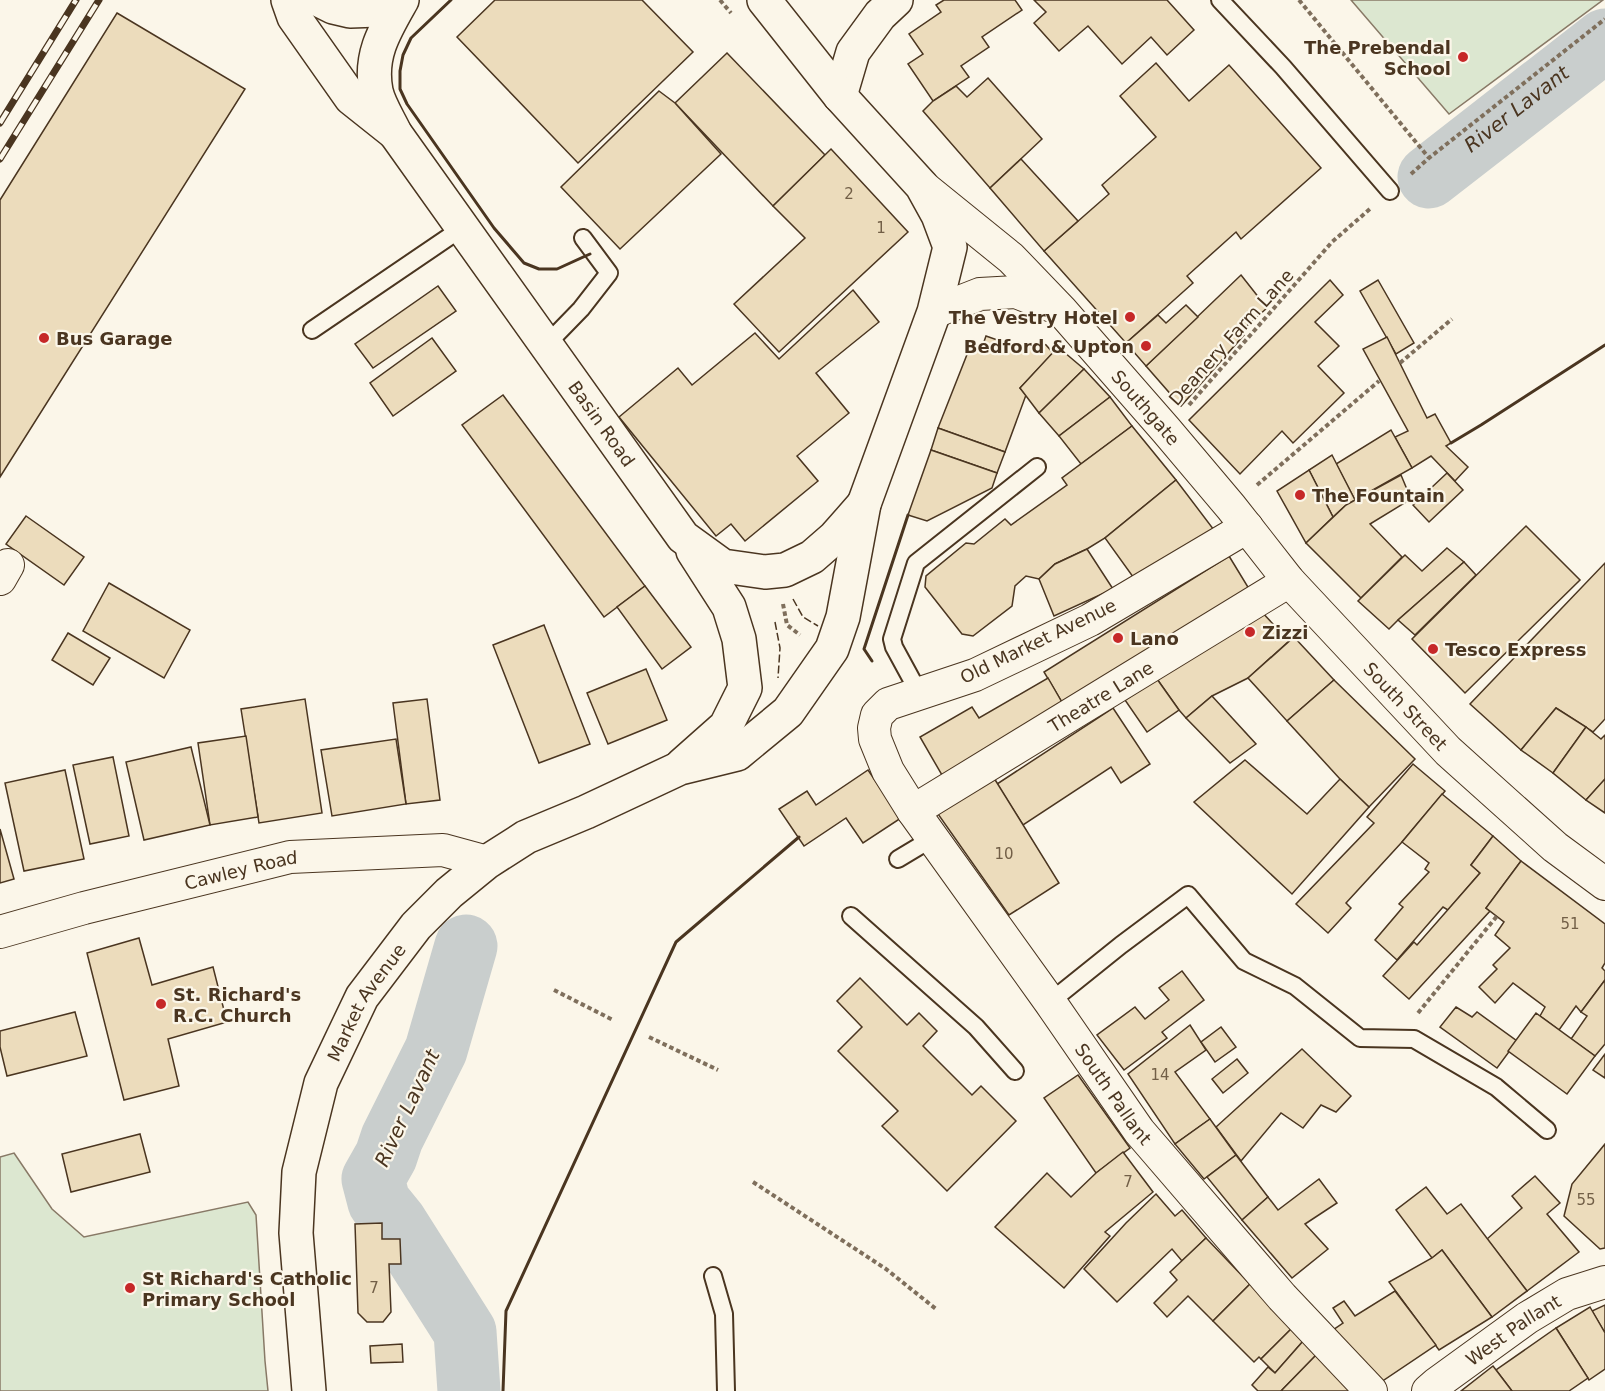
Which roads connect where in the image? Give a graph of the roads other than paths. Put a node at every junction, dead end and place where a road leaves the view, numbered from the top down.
1 (288, 0) edge
2 (320, 0) edge
3 (392, 0) edge
4 (402, 0) edge
5 (764, 0) edge
6 (896, 0) edge
7 (1220, 0) edge
8 (840, 96) junction
9 (395, 134) junction
10 (922, 186) junction
11 (1390, 191) road end
12 (462, 228) junction
13 (583, 238) dead end
14 (1061, 310) junction
15 (934, 312) junction
16 (312, 330) dead end
17 (546, 345) junction
18 (1037, 467) dead end
19 (864, 504) junction
20 (1239, 517) junction
21 (683, 537) junction
22 (1289, 581) junction
23 (919, 693) junction
24 (680, 768) junction
25 (888, 771) joint
26 (913, 811) junction
27 (933, 838) junction
28 (898, 859) dead end
29 (487, 862) junction
30 (1605, 884) edge
31 (851, 916) dead end
32 (0, 932) edge
33 (1050, 1002) junction
34 (1015, 1071) dead end
35 (1547, 1130) dead end
36 (713, 1276) dead end
37 (1605, 1282) edge
38 (309, 1391) edge
39 (726, 1391) edge
40 (1371, 1391) edge
41 (1428, 1391) edge

1 - 9 main road
2 - 3 main road
4 - 9 main road
5 - 8 main road, Southgate
6 - 8 main road
7 - 11 lane
8 - 10 main road, Southgate
9 - 12 main road, Basin Road
10 - 14 street, Southgate
10 - 15 main road, Southgate
12 - 16 lane
12 - 17 main road, Basin Road
13 - 17 lane
14 - 15 street, Southgate
14 - 20 street, Southgate
15 - 19 main road, Southgate
17 - 21 main road, Basin Road
18 - 23 lane
19 - 21 main road, Basin Road
19 - 24 main road
20 - 22 street, South Street
20 - 23 street, Old Market Avenue
21 - 24 main road
22 - 26 street, Theatre Lane
22 - 30 street, South Street
23 - 25 street, Old Market Avenue
24 - 29 main road, Market Avenue
25 - 26 street, South Pallant
26 - 27 street, South Pallant
27 - 28 lane
27 - 33 street, South Pallant
29 - 32 street, Cawley Road
29 - 38 main road, Market Avenue
31 - 34 lane
33 - 35 lane
33 - 40 street, South Pallant
36 - 39 lane
37 - 41 street, West Pallant

